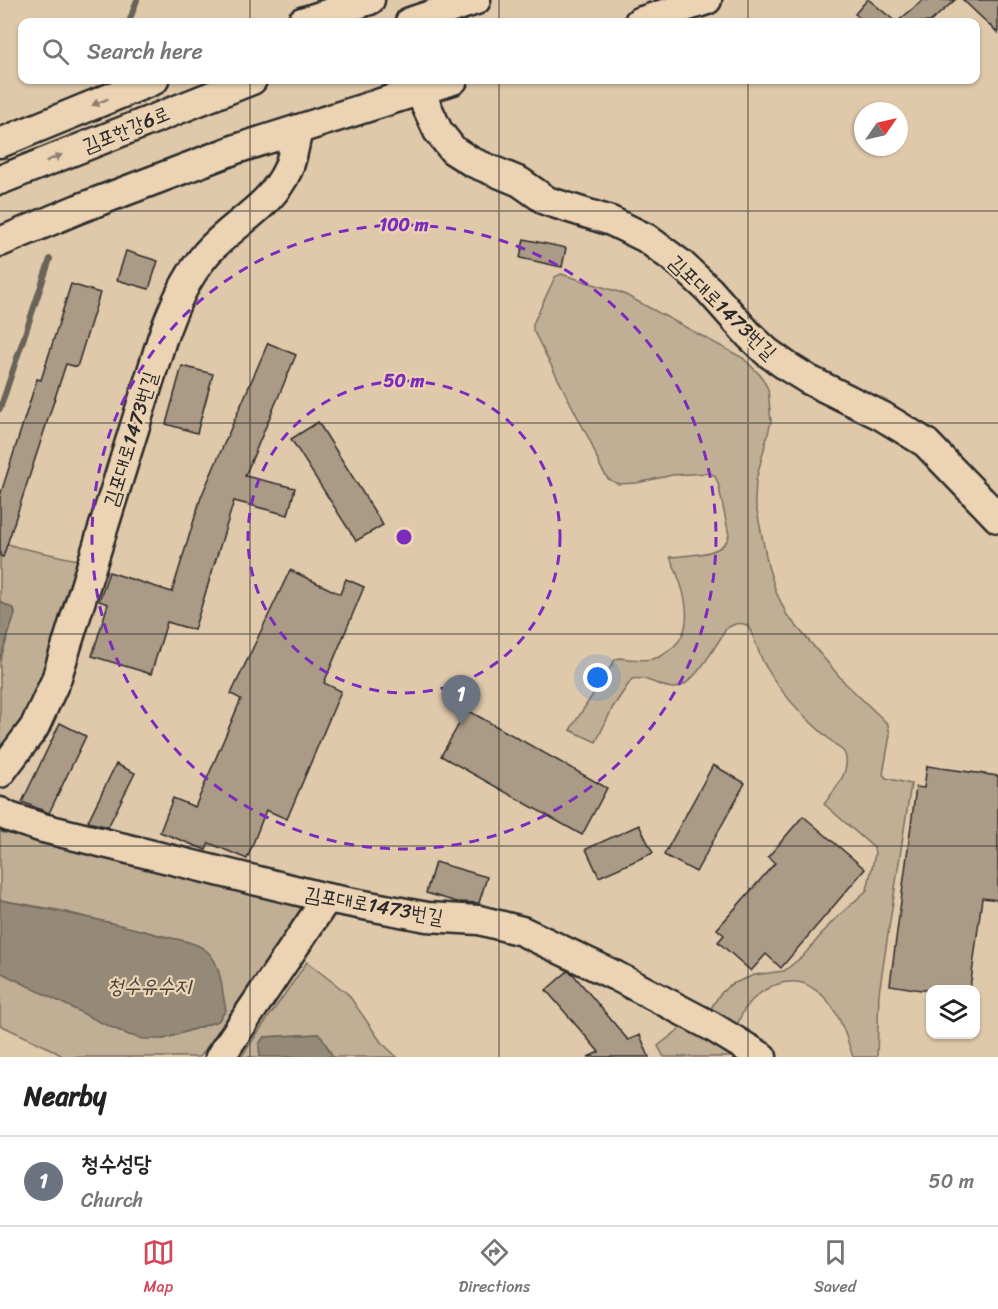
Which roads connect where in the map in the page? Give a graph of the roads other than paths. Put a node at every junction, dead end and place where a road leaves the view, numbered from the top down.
1 (370, 0) edge
2 (476, 0) edge
3 (708, 0) edge
4 (314, 18) edge
5 (422, 18) edge
6 (652, 18) edge
7 (144, 84) edge
8 (242, 84) edge
9 (439, 84) edge
10 (419, 90) junction
11 (298, 129) junction
12 (0, 143) edge
13 (0, 180) edge
14 (0, 242) edge
15 (998, 518) edge
16 (0, 773) edge
17 (0, 812) edge
18 (327, 898) junction
19 (220, 1057) edge
20 (762, 1057) edge

1 - 4 street
2 - 5 street
3 - 6 street
7 -> 12 street, 김포한강6로
13 -> 8 street, 김포한강6로
9 - 10 street
10 - 11 street
10 - 15 street, 김포대로1473번길
11 - 14 street
11 - 16 street, 김포대로1473번길
17 - 18 street, 김포대로1473번길
18 - 19 street
18 - 20 street, 김포대로1473번길

